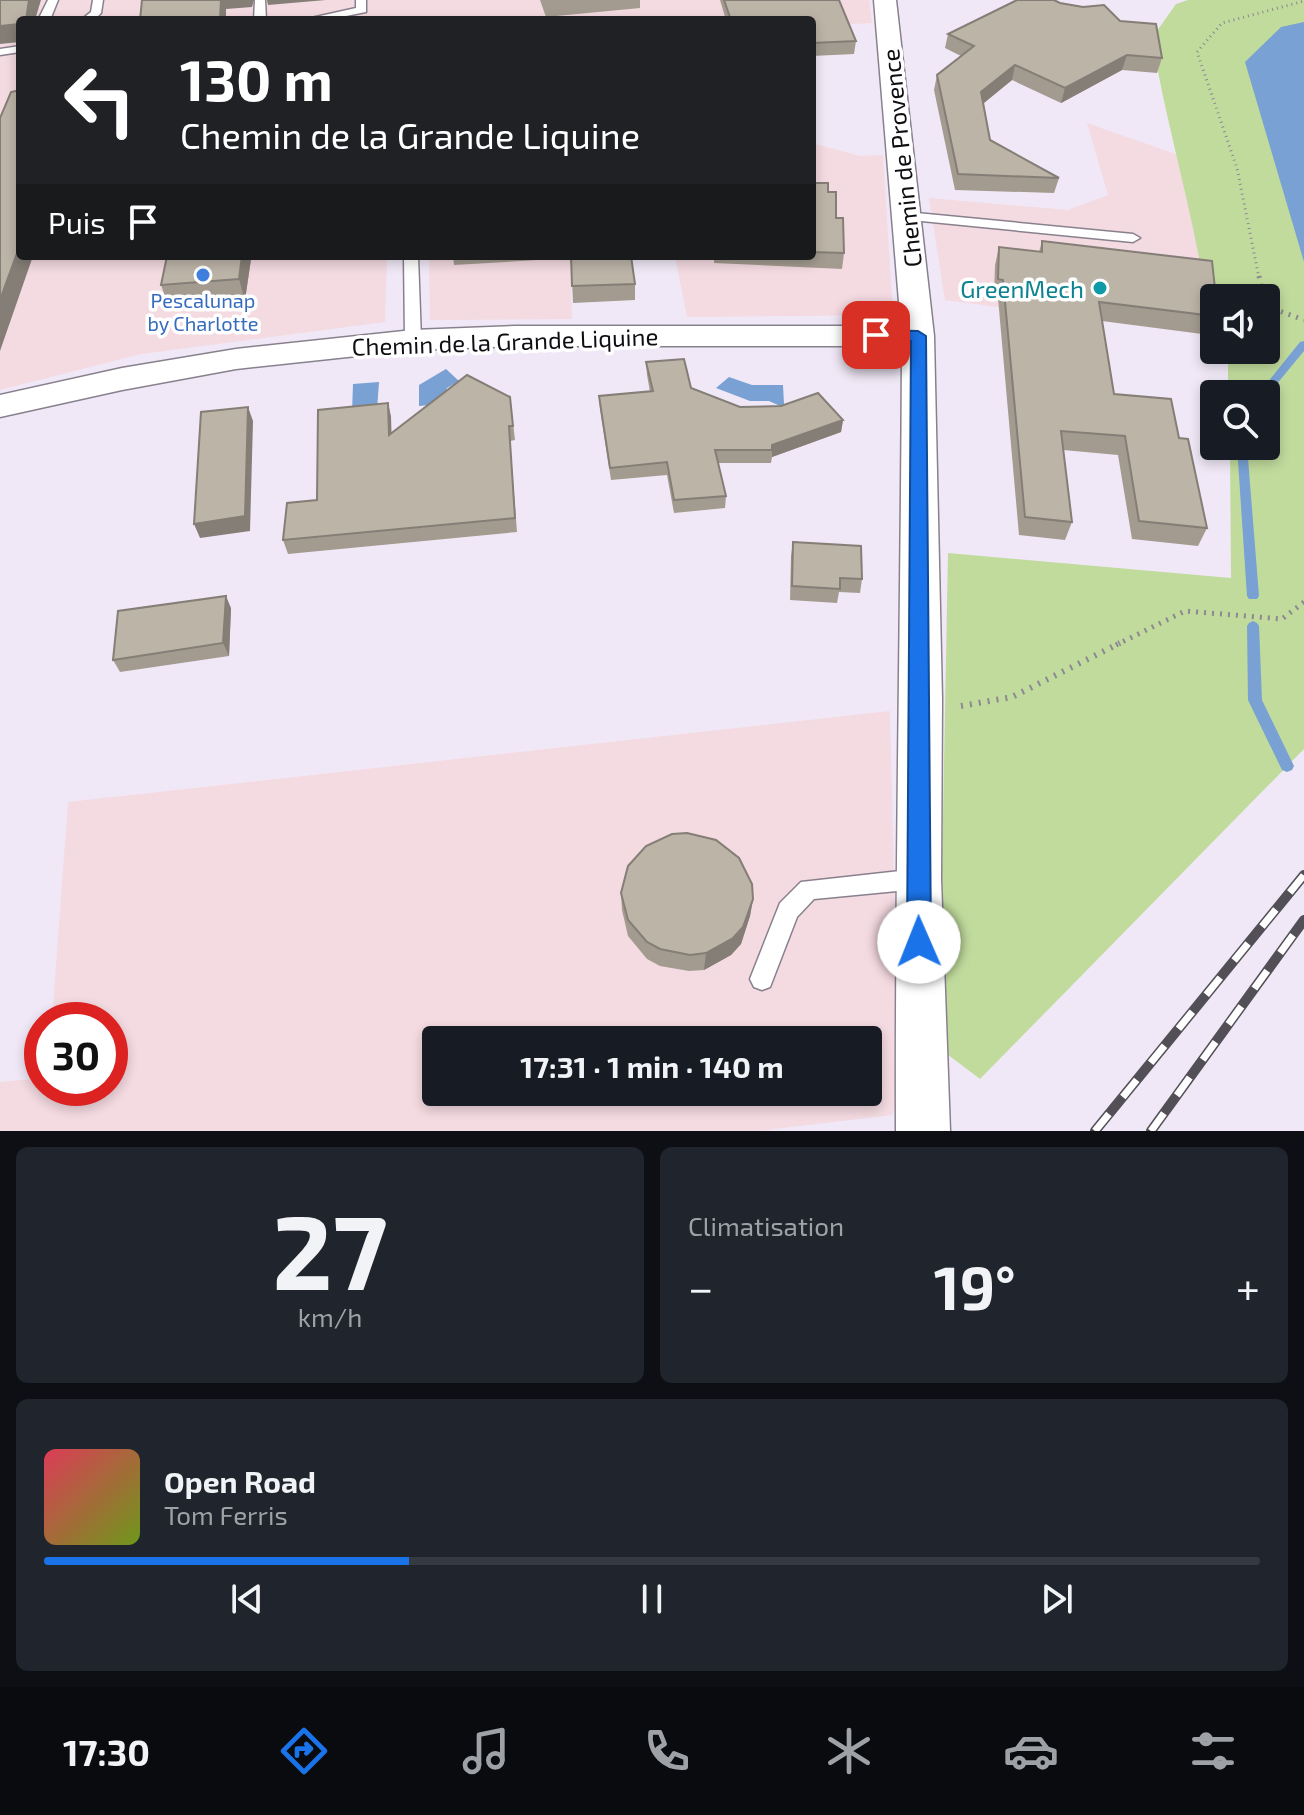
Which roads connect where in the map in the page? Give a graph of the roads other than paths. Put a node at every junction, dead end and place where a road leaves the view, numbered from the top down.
1 (361, 0) edge
2 (885, 0) edge
3 (330, 16) edge
4 (906, 216) junction
5 (1133, 238) dead end
6 (411, 260) edge
7 (918, 336) junction
8 (413, 340) junction
9 (0, 406) edge
10 (918, 879) junction
11 (762, 979) dead end
12 (923, 1131) edge

1 - 3 lane
2 - 4 street, Chemin de Provence
4 - 5 lane
4 - 7 street, Chemin de Provence
6 - 8 lane
7 - 8 street, Chemin de la Grande Liquine
7 - 10 street, Chemin de Provence
8 - 9 street, Chemin de la Grande Liquine
10 - 11 lane
10 - 12 street, Chemin de Provence

